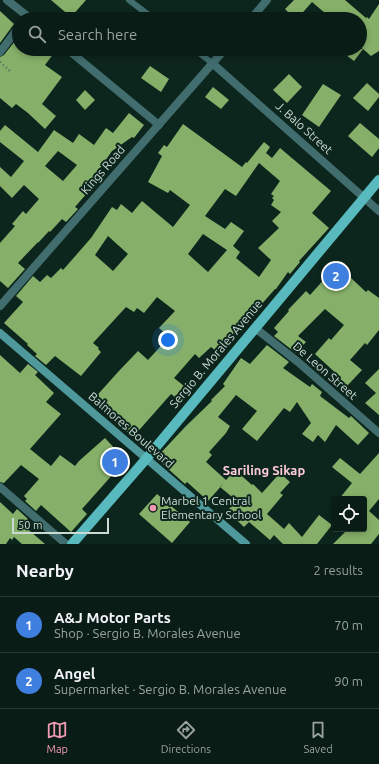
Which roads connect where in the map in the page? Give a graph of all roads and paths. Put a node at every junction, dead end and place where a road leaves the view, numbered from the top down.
1 (7, 0) edge
2 (129, 0) edge
3 (268, 0) edge
4 (21, 12) edge
5 (145, 12) edge
6 (257, 12) edge
7 (12, 36) edge
8 (0, 52) edge
9 (75, 56) edge
10 (203, 56) edge
11 (218, 56) edge
12 (0, 62) edge
13 (212, 63) junction
14 (10, 71) dead end
15 (159, 125) junction
16 (379, 180) edge
17 (364, 198) junction
18 (379, 211) edge
19 (0, 306) edge
20 (255, 328) junction
21 (0, 333) edge
22 (379, 433) edge
23 (146, 459) junction
24 (0, 487) edge
25 (66, 544) edge
26 (72, 544) edge
27 (246, 544) edge

1 - 4 street
2 - 5 lane
3 - 6 street
7 - 8 street
9 - 15 street
10 - 13 lane
11 - 13 street, Kings Road
12 - 14 path
13 - 15 street, Kings Road
13 - 17 street, J. Balo Street
15 - 19 street, Kings Road
16 - 17 main road, Sergio B. Morales Avenue
17 - 18 street, J. Balo Street
17 - 20 main road, Sergio B. Morales Avenue
20 - 22 street, De Leon Street
20 - 23 main road, Sergio B. Morales Avenue
21 - 23 main road, Balmores Boulevard
23 - 26 main road, Sergio B. Morales Avenue
23 - 27 main road, Balmores Boulevard
24 - 25 street

